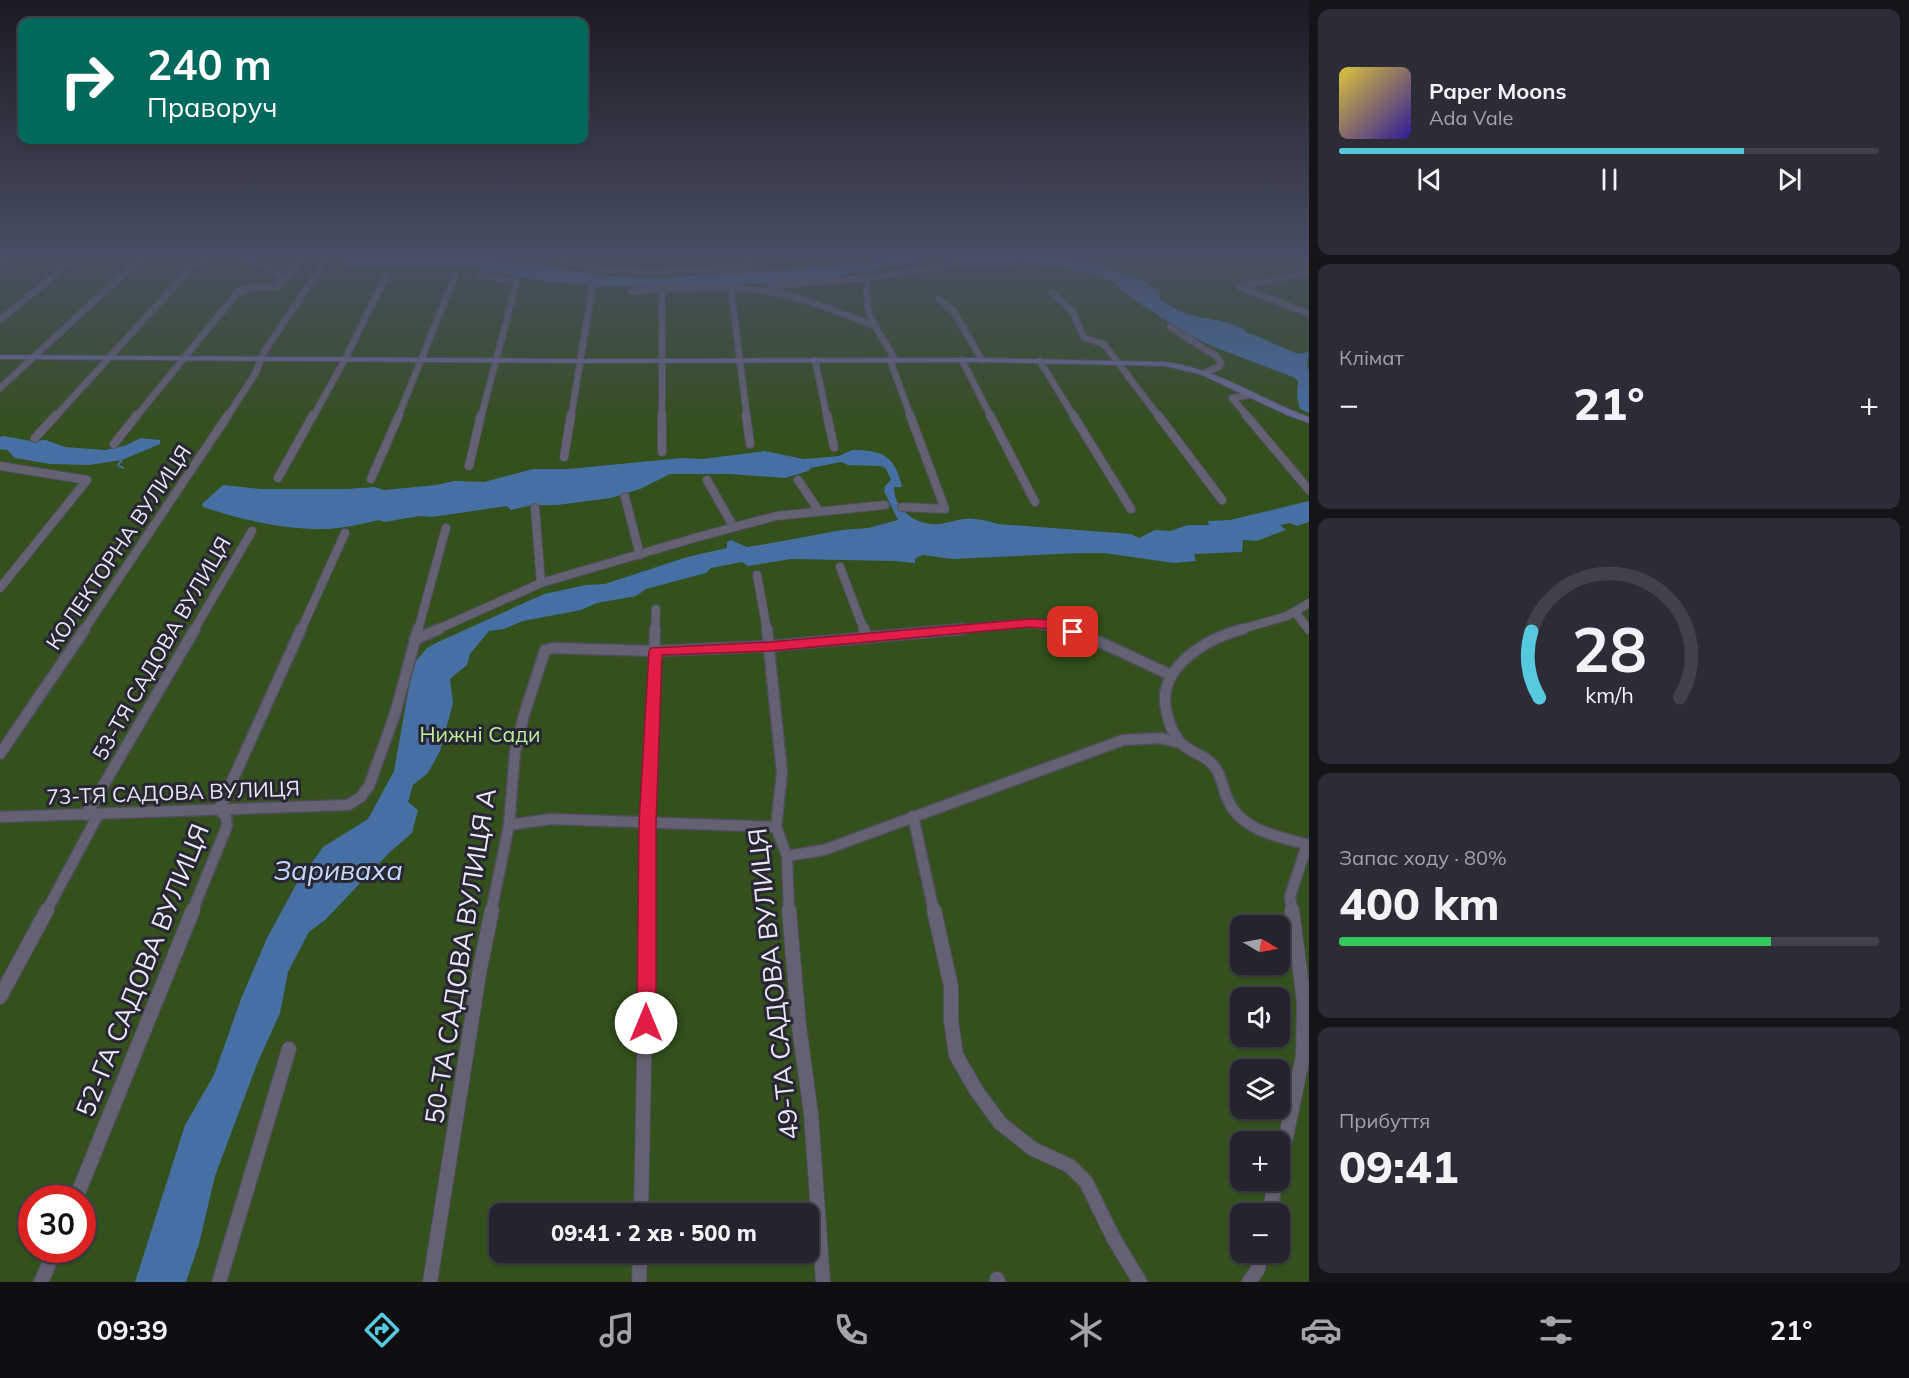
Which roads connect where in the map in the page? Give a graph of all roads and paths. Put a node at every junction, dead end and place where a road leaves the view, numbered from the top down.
1 (79, 314) edge
2 (148, 314) edge
3 (219, 314) edge
4 (291, 314) edge
5 (367, 314) edge
6 (440, 314) edge
7 (509, 314) edge
8 (587, 314) edge
9 (662, 314) edge
10 (734, 314) edge
11 (843, 314) edge
12 (871, 314) edge
13 (955, 314) edge
14 (1074, 314) edge
15 (875, 326) junction
16 (1170, 327) dead end
17 (0, 357) edge
18 (31, 357) junction
19 (108, 357) junction
20 (183, 357) junction
21 (262, 359) junction
22 (345, 359) junction
23 (422, 360) junction
24 (663, 360) junction
25 (740, 360) junction
26 (815, 360) junction
27 (892, 360) junction
28 (962, 360) junction
29 (982, 360) junction
30 (498, 361) junction
31 (580, 361) junction
32 (1040, 361) junction
33 (1119, 363) junction
34 (1207, 372) junction
35 (0, 388) edge
36 (1251, 395) junction
37 (1309, 420) edge
38 (35, 438) dead end
39 (114, 444) dead end
40 (750, 444) dead end
41 (834, 447) dead end
42 (662, 452) dead end
43 (564, 457) dead end
44 (469, 466) dead end
45 (4, 467) edge
46 (0, 476) edge
47 (278, 478) dead end
48 (371, 479) dead end
49 (707, 480) dead end
50 (798, 480) dead end
51 (1309, 490) edge
52 (625, 497) dead end
53 (1222, 501) dead end
54 (1035, 502) dead end
55 (885, 505) dead end
56 (902, 507) dead end
57 (535, 508) dead end
58 (1131, 509) dead end
59 (819, 511) junction
60 (733, 526) junction
61 (446, 528) dead end
62 (252, 531) dead end
63 (345, 534) dead end
64 (640, 555) junction
65 (840, 567) dead end
66 (758, 575) dead end
67 (541, 583) junction
68 (0, 588) edge
69 (1309, 603) edge
70 (656, 609) dead end
71 (1296, 613) junction
72 (1309, 630) edge
73 (867, 638) junction
74 (414, 640) junction
75 (770, 646) junction
76 (656, 651) junction
77 (1170, 675) junction
78 (1180, 744) junction
79 (0, 754) edge
80 (219, 810) junction
81 (92, 815) junction
82 (913, 816) junction
83 (0, 817) edge
84 (648, 824) junction
85 (509, 825) junction
86 (776, 827) junction
87 (1308, 845) edge
88 (787, 856) junction
89 (0, 997) edge
90 (289, 1049) dead end
91 (1287, 1131) edge
92 (81, 1185) edge
93 (641, 1203) edge
94 (49, 1263) edge
95 (640, 1263) edge
96 (1259, 1263) edge
97 (41, 1282) edge
98 (219, 1282) edge
99 (430, 1282) edge
100 (639, 1282) edge
101 (823, 1282) edge
102 (1140, 1282) edge
103 (1249, 1282) edge

1 - 18 street
2 - 19 street
3 - 20 street
4 - 21 street, КОЛЕКТОРНА ВУЛИЦЯ
5 - 22 street
6 - 23 street
7 - 30 street
8 - 31 street
9 - 24 street
10 - 25 street
11 - 15 street
12 - 15 street
13 - 29 street
14 - 33 street
15 - 27 street
16 - 34 street
17 - 18 street
18 - 19 street
18 - 35 street
19 - 20 street
19 - 38 street
20 - 21 street
20 - 39 street
21 - 22 street
21 - 79 street, КОЛЕКТОРНА ВУЛИЦЯ
22 - 23 street
22 - 47 street
23 - 30 street
23 - 48 street
24 - 25 street
24 - 31 street
24 - 42 street
25 - 26 street
25 - 40 street
26 - 27 street
26 - 41 street
27 - 28 street
27 - 56 street
28 - 29 street
28 - 54 street
29 - 32 street
30 - 31 street
30 - 44 street
31 - 43 street
32 - 33 street
32 - 58 street
33 - 34 street
33 - 53 street
34 - 36 street
36 - 37 street
36 - 51 street
45 - 46 street
45 - 68 street
49 - 60 street
50 - 59 street
52 - 64 street
55 - 59 street
57 - 67 street
59 - 60 street
60 - 64 street
61 - 74 street
62 - 81 street, 53-ТЯ САДОВА ВУЛИЦЯ
63 - 80 street, 52-ГА САДОВА ВУЛИЦЯ
64 - 67 street
65 - 73 street
66 - 75 street, 49-ТА САДОВА ВУЛИЦЯ
67 - 74 street
69 - 71 street
70 - 76 street
71 - 72 street
71 - 77 street
73 - 75 street
73 - 77 street
74 - 80 street, 73-ТЯ САДОВА ВУЛИЦЯ
75 - 76 street
75 - 86 street, 49-ТА САДОВА ВУЛИЦЯ
76 - 84 street
76 - 85 street, 50-ТА САДОВА ВУЛИЦЯ А
77 - 78 street
78 - 82 street
78 - 87 street
80 - 81 street, 73-ТЯ САДОВА ВУЛИЦЯ
80 - 92 street, 52-ГА САДОВА ВУЛИЦЯ
81 - 83 street, 73-ТЯ САДОВА ВУЛИЦЯ
81 - 89 street, 53-ТЯ САДОВА ВУЛИЦЯ
82 - 88 street
82 - 102 street
84 - 85 street
84 - 86 street
84 - 93 street
85 - 99 street, 50-ТА САДОВА ВУЛИЦЯ А
86 - 88 street, 49-ТА САДОВА ВУЛИЦЯ
87 - 91 street
88 - 101 street, 49-ТА САДОВА ВУЛИЦЯ
90 - 98 street
94 - 97 street
95 - 100 street
96 - 103 street

